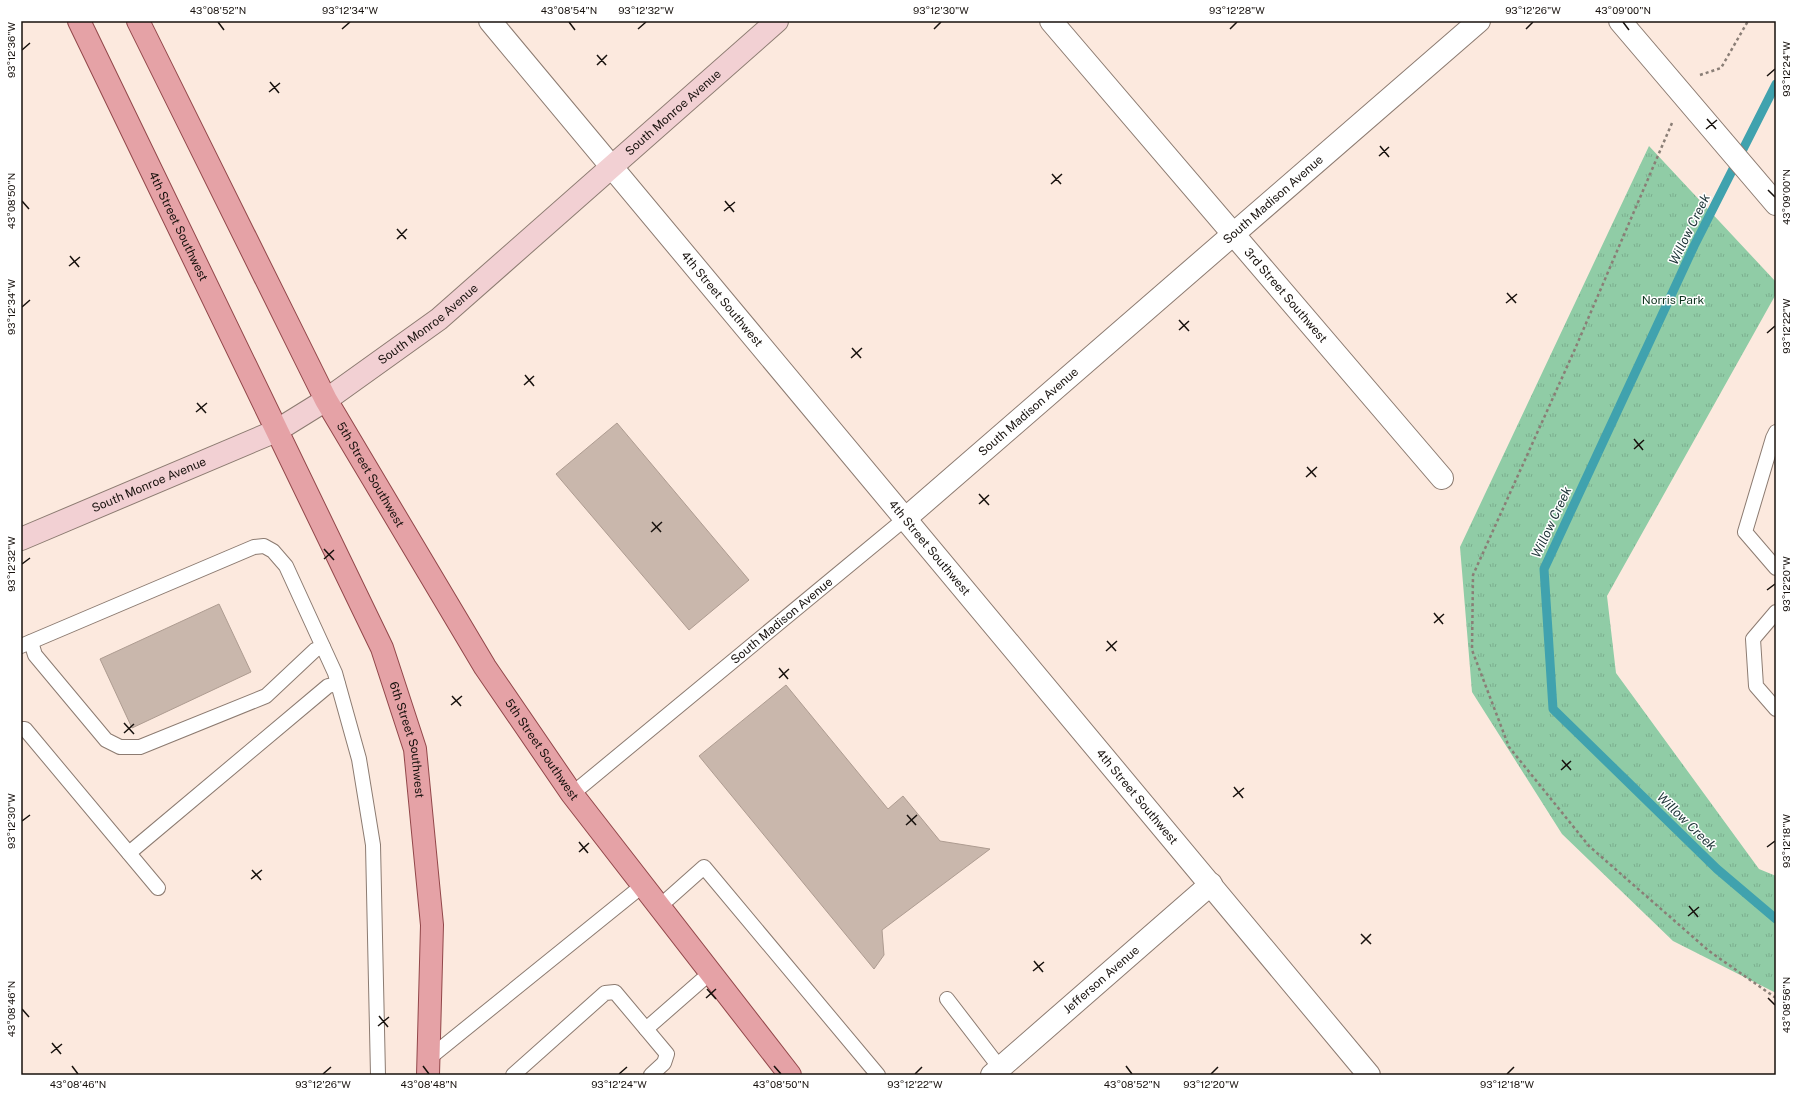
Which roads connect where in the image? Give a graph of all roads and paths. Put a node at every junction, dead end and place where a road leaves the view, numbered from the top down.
1 (80, 21) edge
2 (138, 21) edge
3 (490, 21) edge
4 (777, 21) edge
5 (1051, 21) edge
6 (1479, 21) edge
7 (1620, 21) edge
8 (1748, 21) edge
9 (1687, 100) junction
10 (612, 166) junction
11 (1776, 204) edge
12 (1233, 234) junction
13 (326, 400) junction
14 (276, 431) junction
15 (1776, 432) edge
16 (1442, 478) dead end
17 (906, 518) junction
18 (21, 539) edge
19 (1776, 568) edge
20 (1776, 612) edge
21 (26, 644) edge
22 (323, 647) junction
23 (338, 684) junction
24 (1776, 709) edge
25 (21, 729) edge
26 (572, 794) junction
27 (129, 853) junction
28 (1211, 884) junction
29 (642, 886) junction
30 (158, 888) dead end
31 (659, 907) junction
32 (710, 973) junction
33 (1776, 998) edge
34 (946, 999) dead end
35 (646, 1029) junction
36 (428, 1067) edge
37 (996, 1071) edge
38 (378, 1075) edge
39 (513, 1075) edge
40 (651, 1075) edge
41 (790, 1075) edge
42 (878, 1075) edge
43 (1369, 1075) edge

1 - 14 main road, 4th Street Southwest
2 - 13 main road
3 - 10 street, 4th Street Southwest
4 - 10 main road, South Monroe Avenue
5 - 12 street, 3rd Street Southwest
6 - 12 street, South Madison Avenue
7 - 9 street
8 - 9 path
9 - 11 street
9 - 33 path
10 - 13 main road, South Monroe Avenue
10 - 17 street, 4th Street Southwest
12 - 16 street, 3rd Street Southwest
12 - 17 street, South Madison Avenue
13 - 14 main road, South Monroe Avenue
13 - 26 main road, 5th Street Southwest
14 - 18 main road, South Monroe Avenue
14 - 36 main road, 6th Street Southwest
15 - 19 lane
17 - 26 lane, South Madison Avenue
17 - 28 street, 4th Street Southwest
20 - 24 lane
21 - 22 lane
21 - 22 lane
22 - 23 lane
23 - 27 lane
23 - 38 lane
25 - 27 lane
26 - 29 main road, 5th Street Southwest
27 - 30 lane
28 - 37 street, Jefferson Avenue
28 - 43 street, 4th Street Southwest
29 - 31 main road, 5th Street Southwest
29 - 36 lane
31 - 32 main road, 5th Street Southwest
31 - 42 lane
32 - 35 lane
32 - 41 main road, 5th Street Southwest
34 - 37 lane
35 - 39 lane
35 - 40 lane

